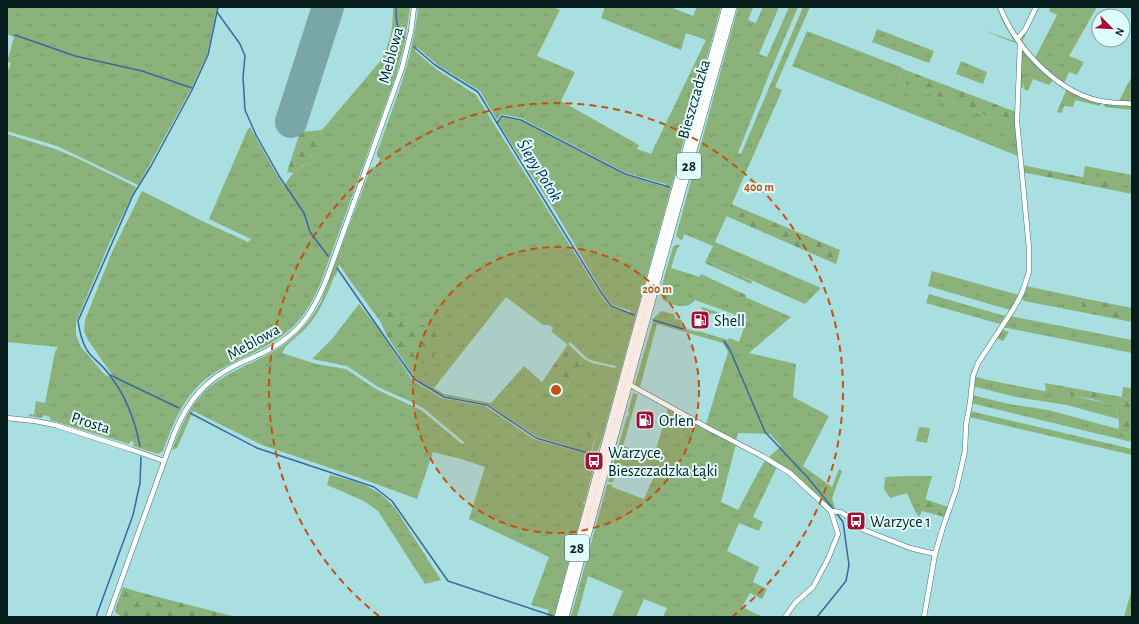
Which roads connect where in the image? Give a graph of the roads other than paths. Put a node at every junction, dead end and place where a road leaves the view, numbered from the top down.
1 (414, 7) edge
2 (726, 7) edge
3 (733, 7) edge
4 (1000, 7) edge
5 (1036, 7) edge
6 (1018, 41) junction
7 (1132, 104) edge
8 (625, 370) junction
9 (630, 386) junction
10 (618, 396) junction
11 (7, 418) edge
12 (164, 461) junction
13 (832, 512) junction
14 (935, 554) junction
15 (108, 617) edge
16 (564, 617) edge
17 (785, 617) edge
18 (924, 617) edge

1 - 12 street, Meblowa
2 - 8 main road, Bieszczadzka / 28
3 - 9 main road, Bieszczadzka / 28
4 - 6 street
5 - 6 street
6 - 7 street
6 - 14 street
8 - 9 street, Bieszczadzka
8 - 10 main road, Bieszczadzka / 28
9 - 10 street
9 - 13 street
9 - 16 main road, Bieszczadzka / 28
10 - 16 main road, Bieszczadzka / 28
11 - 12 street, Prosta
12 - 15 street, Meblowa
13 - 14 street
13 - 17 street
14 - 18 street

